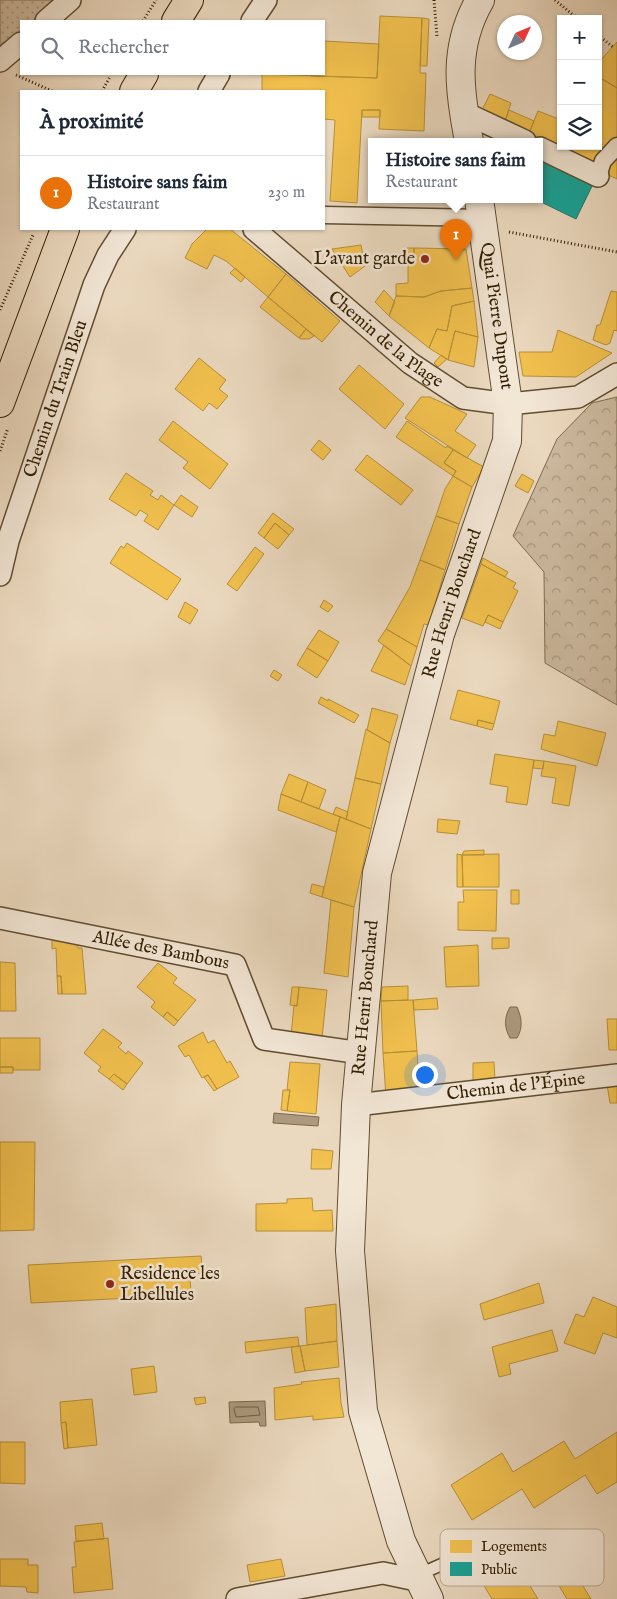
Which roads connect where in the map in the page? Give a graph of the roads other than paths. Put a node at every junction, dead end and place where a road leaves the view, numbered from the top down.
1 (70, 0) edge
2 (189, 0) edge
3 (266, 0) edge
4 (480, 0) edge
5 (47, 20) edge
6 (177, 20) edge
7 (253, 20) edge
8 (20, 44) edge
9 (4, 66) edge
10 (143, 75) edge
11 (218, 75) edge
12 (135, 90) edge
13 (210, 90) edge
14 (463, 112) junction
15 (467, 138) edge
16 (519, 138) edge
17 (617, 146) edge
18 (543, 149) edge
19 (598, 176) joint
20 (481, 208) edge
21 (325, 215) edge
22 (65, 230) edge
23 (124, 230) edge
24 (255, 230) edge
25 (617, 374) edge
26 (0, 403) edge
27 (508, 404) junction
28 (0, 575) edge
29 (0, 918) edge
30 (361, 1054) junction
31 (617, 1075) edge
32 (356, 1105) junction
33 (440, 1568) edge
34 (423, 1585) edge
35 (237, 1599) edge

1 - 5 street
2 - 6 main road
3 - 7 street
4 - 14 street
8 - 9 street
10 - 12 main road
11 - 13 street
14 - 15 street
14 - 16 street
17 - 19 street
18 - 19 street
20 - 21 street
20 - 27 street, Quai Pierre Dupont
22 - 26 main road
23 - 28 street, Chemin du Train Bleu
24 - 27 street, Chemin de la Plage
25 - 27 street, Chemin de la Plage
27 - 30 street, Rue Henri Bouchard
29 - 30 street, Allée des Bambous
30 - 32 street, Rue Henri Bouchard
31 - 32 street, Chemin de l'Épine
32 - 34 street, Rue Henri Bouchard
33 - 34 lane
34 - 35 street

